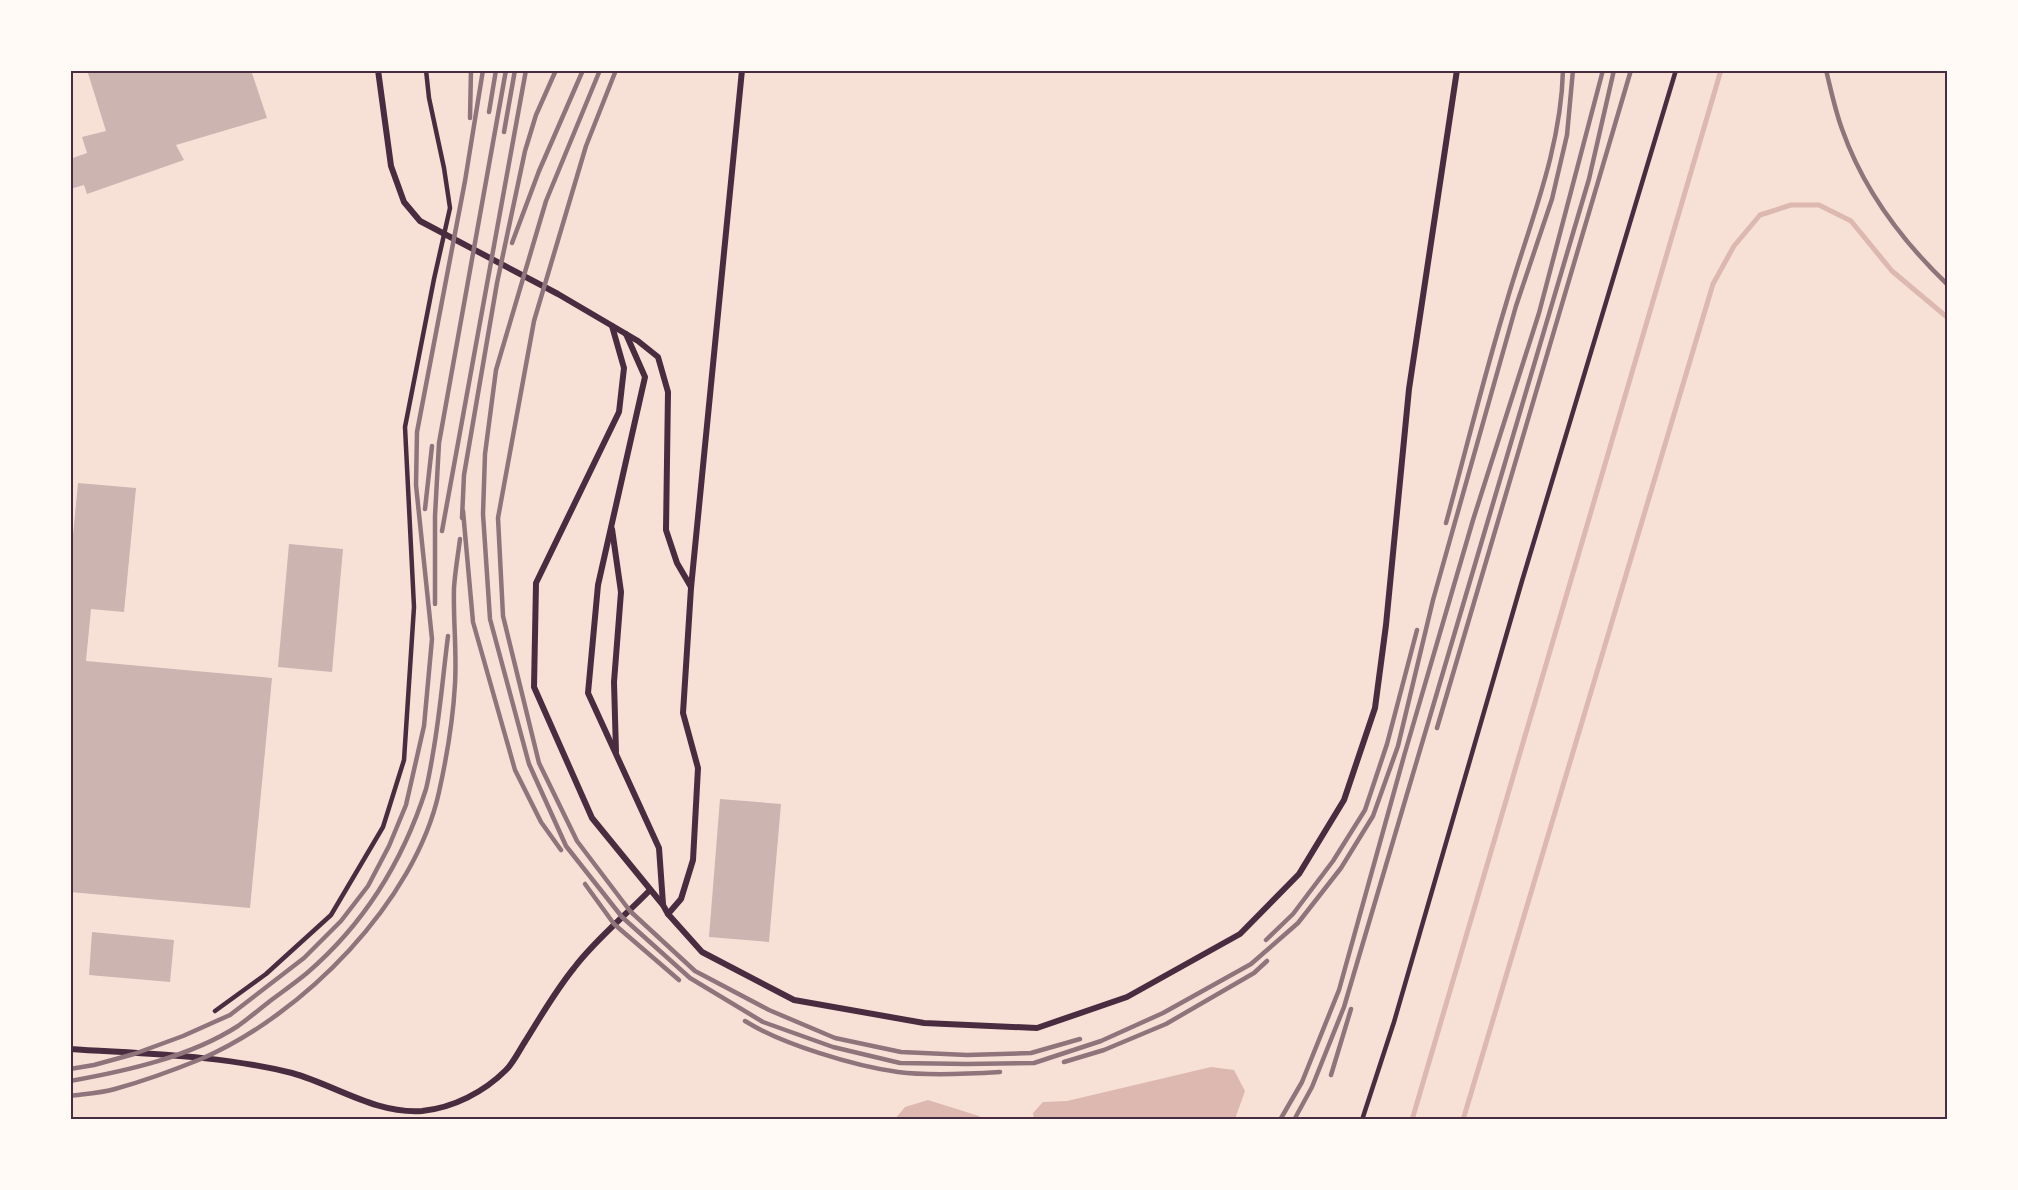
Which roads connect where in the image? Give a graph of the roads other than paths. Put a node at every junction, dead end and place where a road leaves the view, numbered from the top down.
1 (378, 70) edge
2 (426, 70) edge
3 (742, 70) edge
4 (1457, 70) edge
5 (1676, 70) edge
6 (612, 326) junction
7 (626, 334) junction
8 (611, 525) junction
9 (691, 588) junction
10 (616, 756) junction
11 (650, 890) junction
12 (663, 905) junction
13 (668, 914) junction
14 (215, 1011) dead end
15 (70, 1049) edge
16 (1362, 1119) edge

1 - 6 street
2 - 14 lane
3 - 9 street
4 - 13 street
5 - 16 lane
6 - 7 street
6 - 11 street
7 - 8 street
7 - 9 street
8 - 10 street
8 - 10 street
9 - 13 street
10 - 12 street
11 - 12 street
11 - 15 street
12 - 13 street

